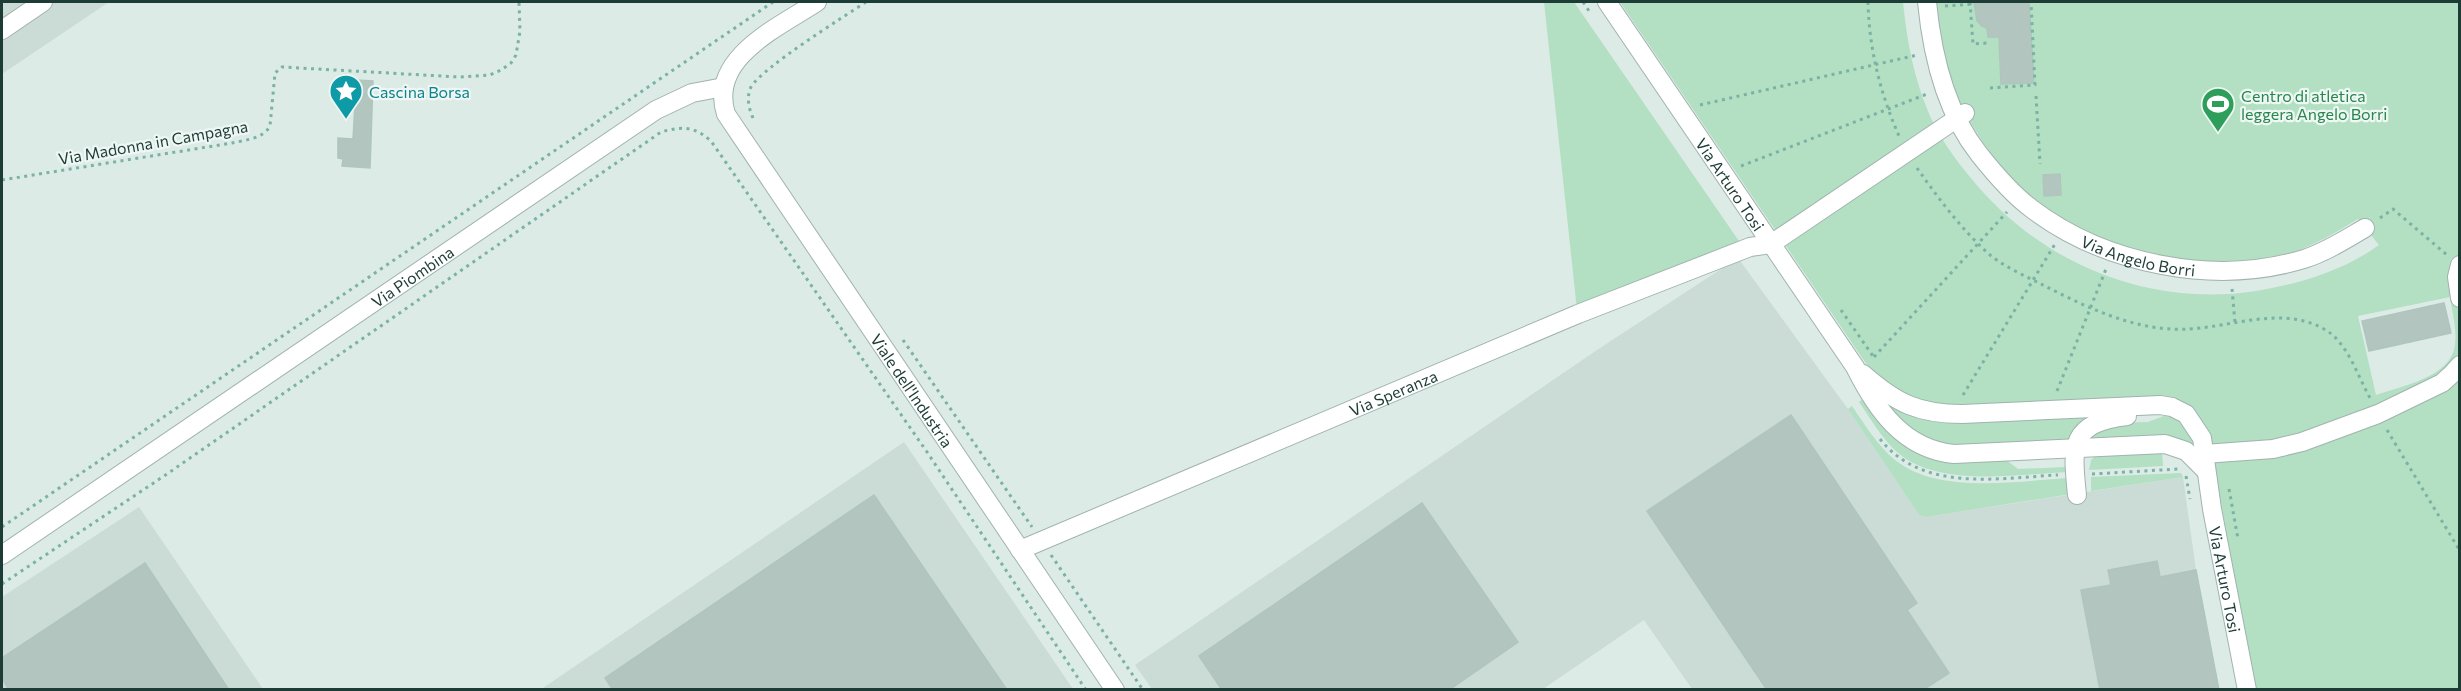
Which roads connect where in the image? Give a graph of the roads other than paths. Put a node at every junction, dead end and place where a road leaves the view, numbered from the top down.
1 (43, 2) edge
2 (817, 2) edge
3 (1607, 2) edge
4 (1928, 4) edge
5 (2, 30) edge
6 (724, 87) junction
7 (1961, 116) junction
8 (2365, 228) road end
9 (1771, 244) junction
10 (2459, 265) edge
11 (2460, 298) edge
12 (2460, 365) edge
13 (1855, 368) junction
14 (2172, 406) junction
15 (2074, 448) junction
16 (2205, 462) junction
17 (2077, 495) dead end
18 (1020, 550) junction
19 (2, 555) edge
20 (1115, 690) edge
21 (2247, 690) edge

1 - 5 street
2 - 6 street
3 - 9 street, Via Arturo Tosi
4 - 7 street, Via Angelo Borri
6 - 18 street, Viale dell'Industria
6 - 19 street, Via Piombina
7 - 8 street, Via Angelo Borri
7 - 9 street
9 - 13 street, Via Arturo Tosi
9 - 18 street, Via Speranza
10 - 11 street
12 - 16 street
13 - 14 street, Via Arturo Tosi
13 - 15 street, Via Arturo Tosi
14 - 15 street
14 - 16 street, Via Arturo Tosi
15 - 16 street, Via Arturo Tosi
15 - 17 street
16 - 21 street, Via Arturo Tosi
18 - 20 street, Viale dell'Industria

